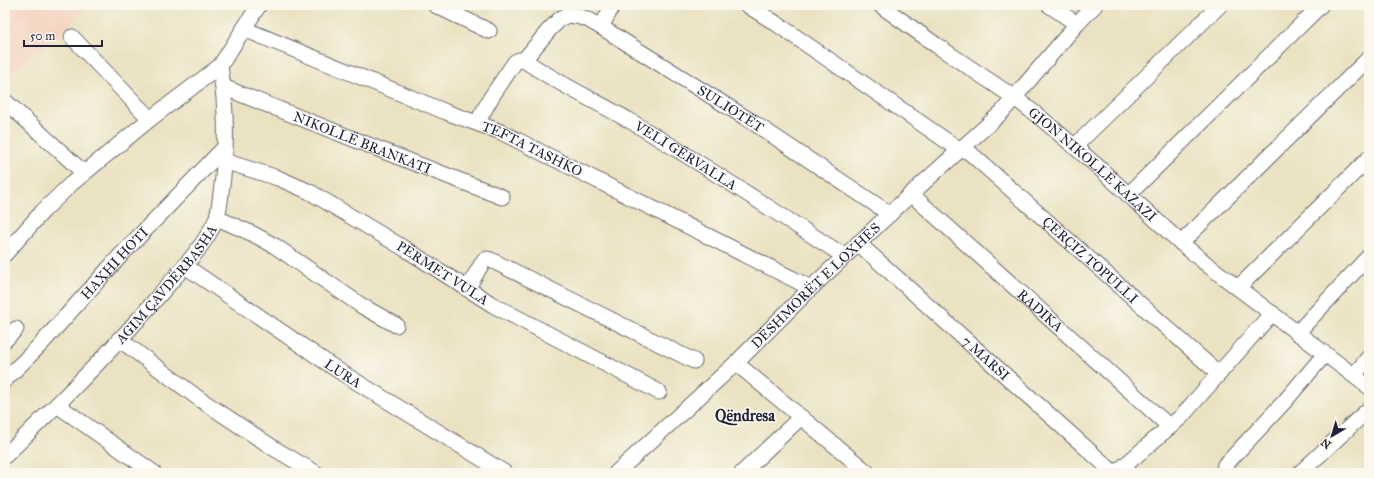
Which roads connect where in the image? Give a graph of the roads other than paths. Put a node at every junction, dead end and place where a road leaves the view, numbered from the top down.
1 (259, 5) edge
2 (435, 5) edge
3 (613, 5) edge
4 (747, 5) edge
5 (880, 5) edge
6 (1049, 5) edge
7 (1095, 5) edge
8 (1220, 5) edge
9 (1321, 5) edge
10 (1077, 24) junction
11 (601, 27) junction
12 (244, 29) junction
13 (489, 31) dead end
14 (72, 37) dead end
15 (1369, 58) edge
16 (524, 60) junction
17 (220, 66) junction
18 (223, 87) junction
19 (1015, 98) junction
20 (5, 101) edge
21 (150, 119) junction
22 (477, 123) junction
23 (1075, 146) junction
24 (961, 149) junction
25 (224, 155) junction
26 (1369, 158) edge
27 (84, 173) junction
28 (910, 194) junction
29 (1128, 195) junction
30 (502, 197) dead end
31 (890, 214) junction
32 (217, 218) junction
33 (858, 243) junction
34 (1182, 244) junction
35 (5, 254) edge
36 (844, 256) junction
37 (1369, 256) edge
38 (185, 266) junction
39 (811, 288) junction
40 (1238, 288) junction
41 (467, 289) junction
42 (1272, 313) junction
43 (396, 325) dead end
44 (16, 329) dead end
45 (1297, 333) junction
46 (119, 339) junction
47 (5, 340) edge
48 (1325, 354) junction
49 (1369, 357) edge
50 (694, 361) dead end
51 (736, 363) junction
52 (1219, 374) junction
53 (1354, 375) junction
54 (5, 380) edge
55 (1369, 387) edge
56 (659, 392) dead end
57 (57, 405) junction
58 (1369, 409) edge
59 (801, 417) junction
60 (1170, 427) junction
61 (5, 456) edge
62 (864, 472) edge
63 (154, 473) edge
64 (316, 473) edge
65 (505, 473) edge
66 (616, 473) edge
67 (742, 473) edge
68 (1115, 473) edge
69 (1224, 473) edge
70 (1300, 473) edge

1 - 12 street
2 - 13 street
3 - 11 street
4 - 24 street, ÇERÇIZ TOPULLI
5 - 19 street, GJON NIKOLLË KAZAZI
6 - 10 street
7 - 10 street, DËSHMORËT E LOXHËS
8 - 23 street
9 - 29 street
10 - 19 street, DËSHMORËT E LOXHËS
11 - 16 street, SULIOTËT
11 - 31 street, SULIOTËT
12 - 17 street
12 - 22 street, TEFTA TASHKO
14 - 21 street
15 - 34 street
16 - 22 street
16 - 36 street, VELI GËRVALLA
17 - 18 street, AGIM ÇAVDËRBASHA
17 - 21 street
18 - 25 street, AGIM ÇAVDËRBASHA
18 - 30 street, NIKOLLË BRANKATI
19 - 23 street, GJON NIKOLLË KAZAZI
19 - 24 street, DËSHMORËT E LOXHËS
20 - 27 street
21 - 27 street
22 - 39 street, TEFTA TASHKO
23 - 29 street, GJON NIKOLLË KAZAZI
24 - 28 street, DËSHMORËT E LOXHËS
24 - 52 street, ÇERÇIZ TOPULLI
25 - 32 street, AGIM ÇAVDËRBASHA
25 - 41 street, PËRMET VULA
25 - 54 street, HAXHI HOTI
26 - 40 street
27 - 35 street
28 - 31 street, DËSHMORËT E LOXHËS
28 - 60 street, RADIKA
29 - 34 street, GJON NIKOLLË KAZAZI
31 - 33 street, DËSHMORËT E LOXHËS
32 - 38 street, AGIM ÇAVDËRBASHA
32 - 43 street
33 - 36 street, DËSHMORËT E LOXHËS
33 - 68 street, 7 MARSI
34 - 40 street, GJON NIKOLLË KAZAZI
36 - 39 street, DËSHMORËT E LOXHËS
37 - 45 street
38 - 46 street, AGIM ÇAVDËRBASHA
38 - 65 street, LURA
39 - 51 street, DËSHMORËT E LOXHËS
40 - 42 street, GJON NIKOLLË KAZAZI
41 - 50 street
41 - 56 street, PËRMET VULA
42 - 45 street, GJON NIKOLLË KAZAZI
42 - 52 street
44 - 47 street
45 - 48 street, GJON NIKOLLË KAZAZI
46 - 57 street, AGIM ÇAVDËRBASHA
46 - 64 street
48 - 53 street, GJON NIKOLLË KAZAZI
48 - 69 street
49 - 53 street
51 - 59 street
51 - 66 street, DËSHMORËT E LOXHËS
52 - 60 street
53 - 55 street, GJON NIKOLLË KAZAZI
57 - 61 street, AGIM ÇAVDËRBASHA
57 - 63 street
58 - 70 street
59 - 62 street
59 - 67 street
60 - 68 street

